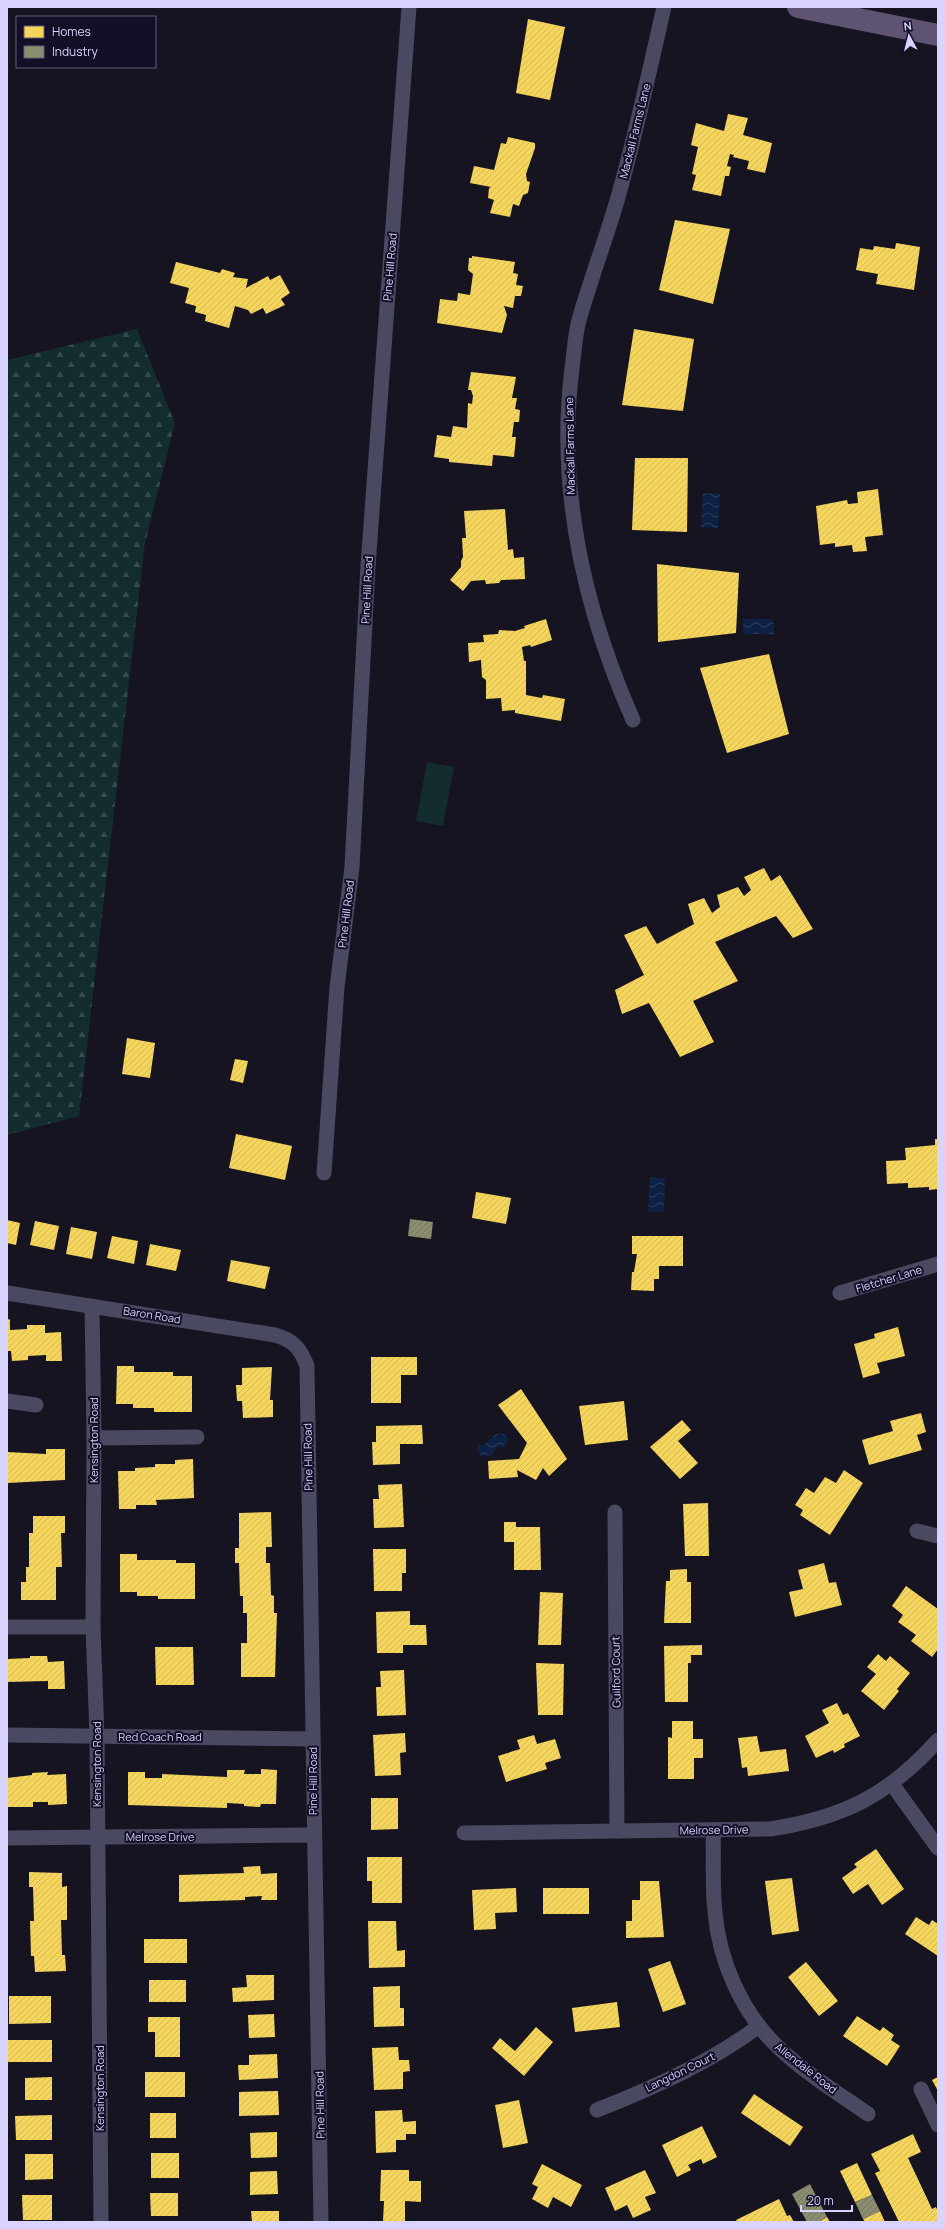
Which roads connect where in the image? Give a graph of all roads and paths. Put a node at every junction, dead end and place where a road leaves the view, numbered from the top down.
1 (409, 7) edge
2 (664, 7) edge
3 (798, 7) edge
4 (938, 35) edge
5 (632, 720) dead end
6 (324, 1173) dead end
7 (938, 1264) edge
8 (7, 1293) edge
9 (840, 1294) dead end
10 (92, 1306) junction
11 (295, 1344) joint
12 (7, 1401) edge
13 (36, 1405) dead end
14 (197, 1437) dead end
15 (94, 1438) junction
16 (614, 1512) dead end
17 (917, 1532) dead end
18 (938, 1536) edge
19 (7, 1627) edge
20 (93, 1627) junction
21 (7, 1735) edge
22 (97, 1736) junction
23 (313, 1739) junction
24 (938, 1740) edge
25 (892, 1784) junction
26 (713, 1830) junction
27 (617, 1831) junction
28 (464, 1833) dead end
29 (313, 1835) junction
30 (7, 1838) edge
31 (97, 1838) junction
32 (938, 1848) edge
33 (759, 2026) junction
34 (921, 2089) dead end
35 (597, 2110) dead end
36 (868, 2114) dead end
37 (938, 2125) edge
38 (101, 2222) edge
39 (321, 2222) edge

1 - 6 street, Pine Hill Road
2 - 5 street, Mackall Farms Lane
3 - 4 main road
7 - 9 street, Fletcher Lane
8 - 10 street, Baron Road
10 - 11 street, Baron Road
10 - 15 street, Kensington Road
11 - 23 street, Pine Hill Road
12 - 13 street
14 - 15 street
15 - 20 street, Kensington Road
16 - 27 street, Guilford Court
17 - 18 street
19 - 20 street
20 - 22 street, Kensington Road
21 - 22 street, Red Coach Road
22 - 23 street, Red Coach Road
22 - 31 street, Kensington Road
23 - 29 street, Pine Hill Road
24 - 25 street, Melrose Drive
25 - 26 street, Melrose Drive
25 - 32 street
26 - 27 street, Melrose Drive
26 - 33 street, Allendale Road
27 - 28 street, Melrose Drive
29 - 31 street, Melrose Drive
29 - 39 street, Pine Hill Road
30 - 31 street, Melrose Drive
31 - 38 street, Kensington Road
33 - 35 street, Langdon Court
33 - 36 street, Allendale Road
34 - 37 street

